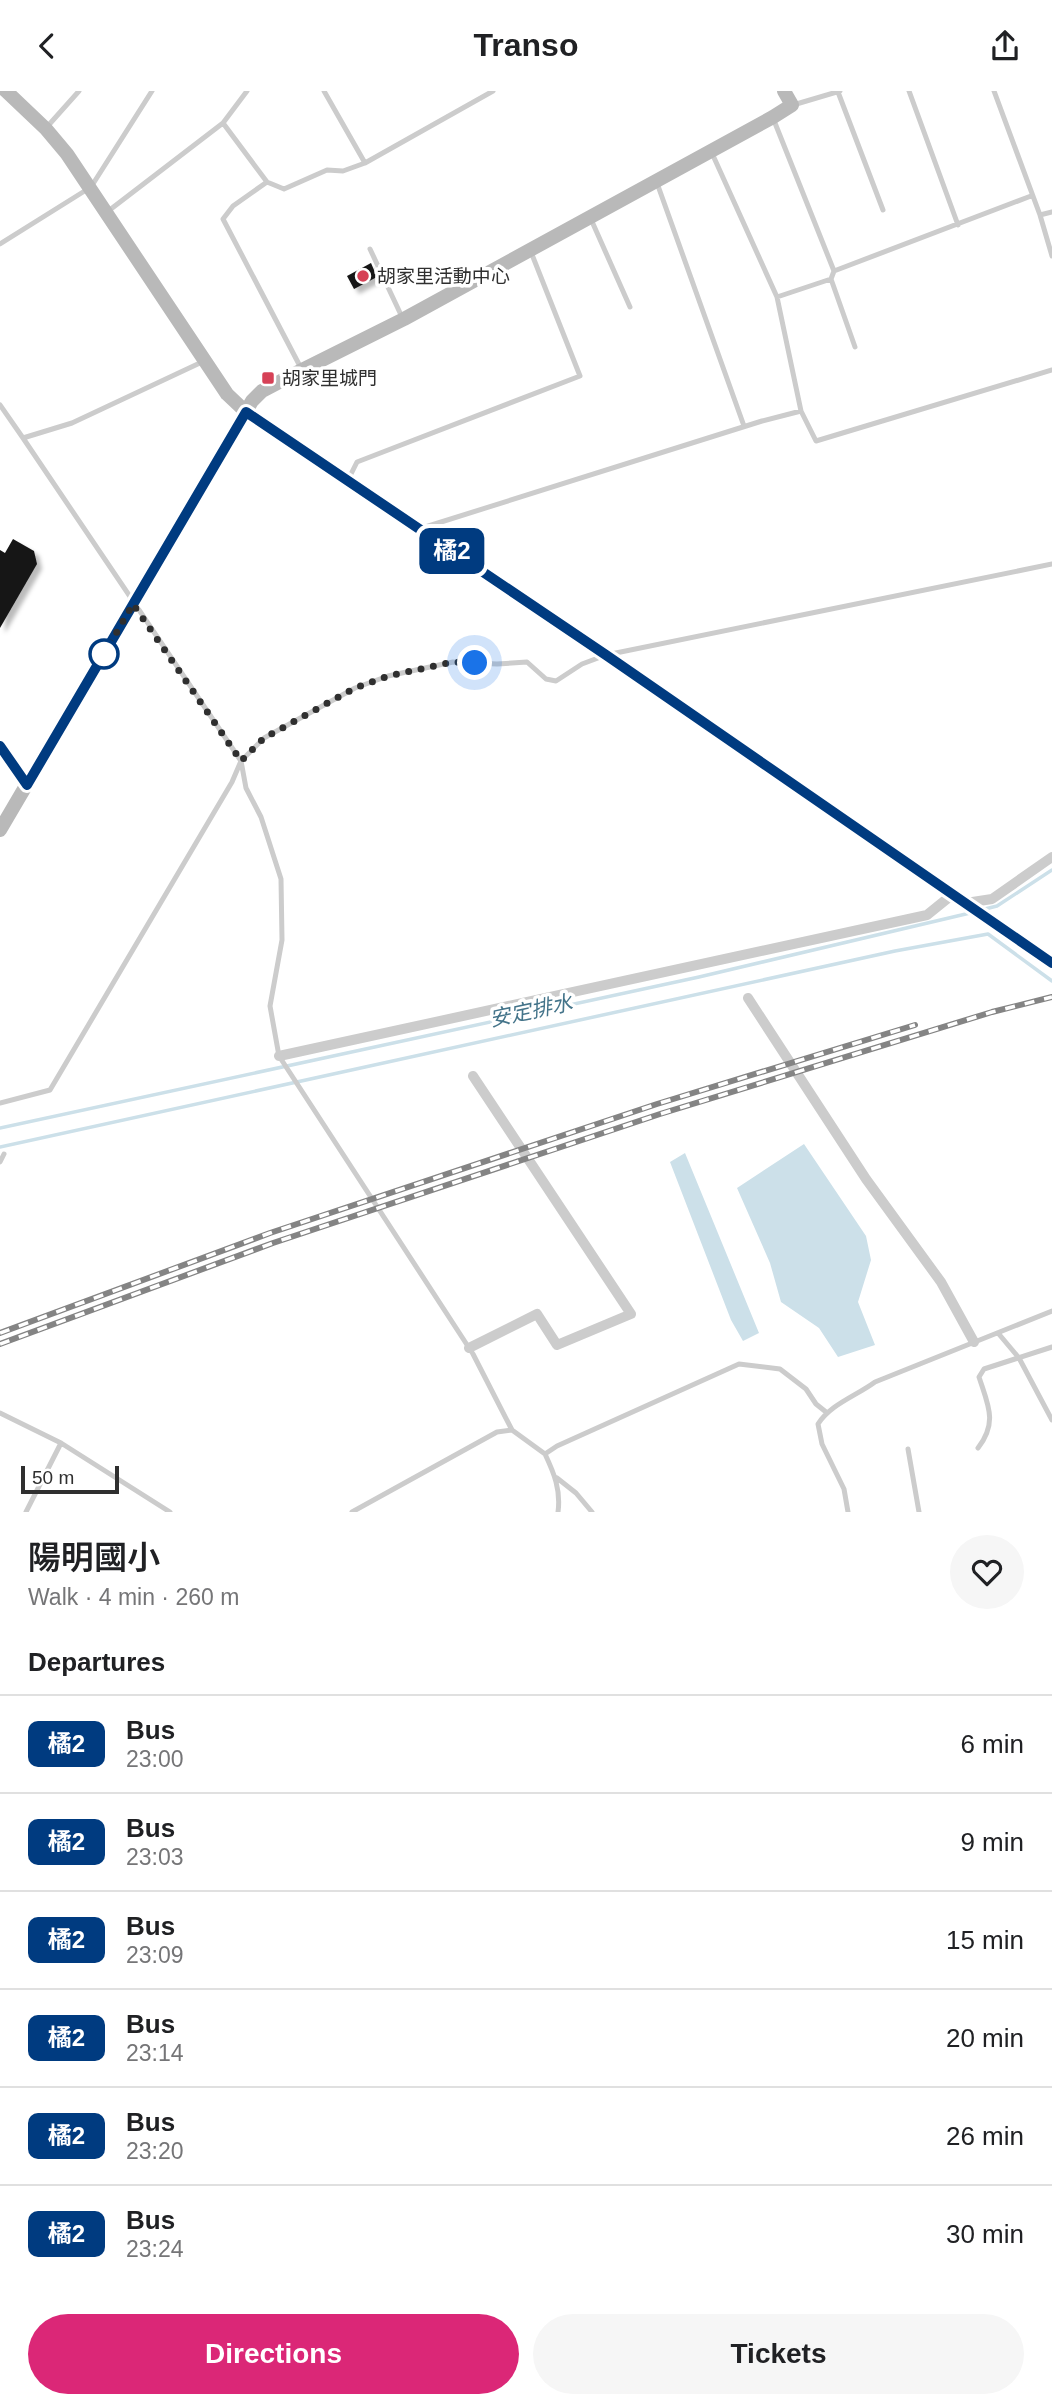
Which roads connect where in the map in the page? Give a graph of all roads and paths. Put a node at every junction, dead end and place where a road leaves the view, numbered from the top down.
1 (6, 91) edge
2 (79, 91) edge
3 (152, 91) edge
4 (247, 91) edge
5 (324, 91) edge
6 (493, 91) edge
7 (784, 91) edge
8 (909, 91) edge
9 (993, 91) edge
10 (839, 92) edge
11 (792, 105) junction
12 (772, 117) junction
13 (223, 123) junction
14 (46, 129) junction
15 (711, 150) junction
16 (365, 163) junction
17 (656, 180) junction
18 (267, 182) junction
19 (91, 187) junction
20 (1031, 196) junction
21 (883, 210) dead end
22 (107, 212) junction
23 (1052, 212) edge
24 (1040, 215) junction
25 (589, 216) junction
26 (958, 225) junction
27 (0, 244) edge
28 (370, 249) dead end
29 (530, 250) junction
30 (1052, 256) edge
31 (834, 271) junction
32 (831, 279) junction
33 (777, 297) junction
34 (630, 307) dead end
35 (404, 319) junction
36 (855, 347) dead end
37 (205, 361) junction
38 (302, 370) junction
39 (1052, 370) edge
40 (0, 405) edge
41 (800, 411) junction
42 (246, 412) junction
43 (744, 426) junction
44 (23, 438) junction
45 (348, 481) junction
46 (419, 529) junction
47 (1052, 564) edge
48 (133, 604) junction
49 (606, 655) junction
50 (0, 746) edge
51 (241, 761) junction
52 (27, 785) junction
53 (0, 830) edge
54 (1052, 857) edge
55 (953, 894) junction
56 (969, 905) junction
57 (1052, 963) edge
58 (748, 998) dead end
59 (281, 1059) junction
60 (473, 1076) dead end
61 (0, 1103) edge
62 (4, 1154) dead end
63 (0, 1162) edge
64 (1052, 1311) edge
65 (998, 1333) junction
66 (974, 1342) junction
67 (1052, 1347) edge
68 (470, 1348) junction
69 (1019, 1358) junction
70 (826, 1412) junction
71 (0, 1413) edge
72 (1052, 1420) edge
73 (512, 1430) junction
74 (61, 1443) junction
75 (978, 1448) dead end
76 (908, 1449) dead end
77 (545, 1454) junction
78 (555, 1477) junction
79 (26, 1512) edge
80 (170, 1512) edge
81 (352, 1512) edge
82 (558, 1512) edge
83 (592, 1512) edge
84 (848, 1512) edge
85 (919, 1512) edge

1 - 14 street
2 - 14 lane
3 - 19 lane
4 - 13 lane
5 - 16 lane
6 - 16 lane
7 - 11 street
8 - 26 lane
9 - 20 lane
10 - 11 lane
10 - 21 lane
11 - 12 street
12 - 15 street
12 - 31 lane
13 - 18 lane
13 - 22 lane
14 - 19 street
15 - 17 street
15 - 33 lane
16 - 18 lane
17 - 25 street
17 - 43 lane
18 - 38 lane
19 - 22 street
19 - 27 lane
20 - 24 lane
20 - 26 lane
22 - 37 street
23 - 24 lane
24 - 30 lane
25 - 29 street
25 - 34 lane
26 - 31 lane
28 - 35 lane
29 - 35 street
29 - 45 lane
31 - 32 lane
32 - 33 lane
32 - 36 lane
33 - 41 lane
35 - 38 street
37 - 42 street
37 - 44 lane
38 - 42 street
39 - 41 lane
40 - 44 lane
41 - 43 lane
42 - 45 street
42 - 48 street
43 - 46 lane
44 - 48 lane
45 - 46 street
46 - 49 street
47 - 49 lane
48 - 51 lane
48 - 52 street
49 - 51 lane
49 - 55 street
50 - 52 street
51 - 59 lane
51 - 61 lane
52 - 53 street
54 - 56 street
55 - 56 street
55 - 59 street
56 - 57 street
58 - 66 street
59 - 68 lane
60 - 68 street
62 - 63 lane
64 - 65 lane
65 - 66 lane
65 - 69 lane
66 - 70 lane
67 - 69 lane
68 - 73 lane
69 - 72 lane
69 - 75 lane
70 - 77 lane
70 - 84 lane
71 - 74 lane
73 - 77 lane
73 - 81 lane
74 - 79 lane
74 - 80 lane
76 - 85 lane
77 - 78 lane
78 - 82 lane
78 - 83 lane

